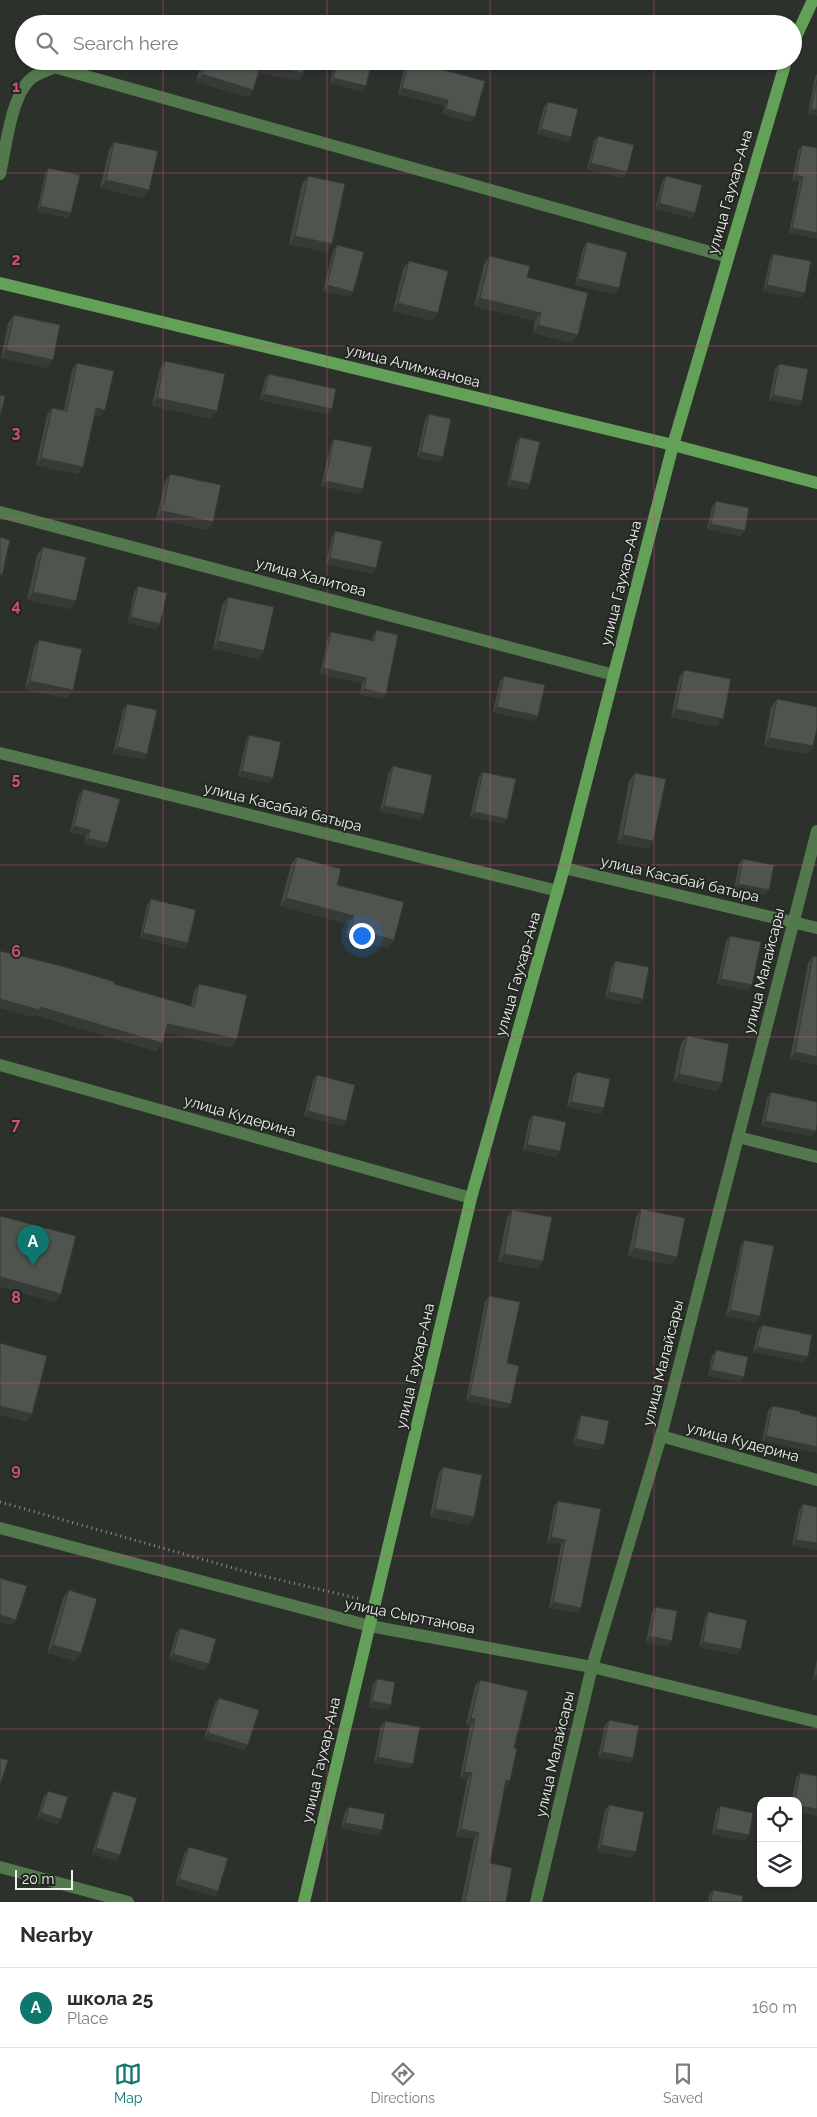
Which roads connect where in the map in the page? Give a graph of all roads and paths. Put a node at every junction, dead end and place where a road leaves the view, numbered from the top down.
1 (813, 0) edge
2 (802, 24) edge
3 (48, 70) edge
4 (65, 70) edge
5 (783, 70) edge
6 (0, 174) edge
7 (728, 257) junction
8 (0, 283) edge
9 (673, 446) junction
10 (817, 483) edge
11 (0, 512) edge
12 (614, 675) junction
13 (0, 754) edge
14 (817, 831) edge
15 (564, 868) junction
16 (558, 891) junction
17 (794, 922) junction
18 (817, 928) edge
19 (0, 1065) edge
20 (738, 1137) junction
21 (817, 1157) edge
22 (471, 1198) junction
23 (661, 1436) junction
24 (817, 1480) edge
25 (0, 1502) edge
26 (0, 1528) edge
27 (375, 1602) junction
28 (370, 1626) junction
29 (592, 1667) junction
30 (817, 1722) edge
31 (0, 1867) edge
32 (128, 1902) edge
33 (304, 1902) edge
34 (536, 1902) edge

1 - 2 street
3 - 6 street
4 - 7 street
5 - 7 street, улица Гаухар-Ана
7 - 9 street, улица Гаухар-Ана
8 - 9 street, улица Алимжанова
9 - 10 street, улица Алимжанова
9 - 12 street, улица Гаухар-Ана
11 - 12 street, улица Халитова
12 - 15 street, улица Гаухар-Ана
13 - 16 street, улица Касабай батыра
14 - 17 street, улица Малайсары
15 - 16 street, улица Гаухар-Ана
15 - 17 street, улица Касабай батыра
16 - 22 street, улица Гаухар-Ана
17 - 18 street, улица Касабай батыра
17 - 20 street, улица Малайсары
19 - 22 street, улица Кудерина
20 - 21 street
20 - 23 street, улица Малайсары
22 - 27 street, улица Гаухар-Ана
23 - 24 street, улица Кудерина
23 - 29 street, улица Малайсары
25 - 27 path
26 - 28 street, улица Сырттанова
27 - 28 street, улица Гаухар-Ана
28 - 29 street, улица Сырттанова
28 - 33 street, улица Гаухар-Ана
29 - 30 street, улица Сырттанова
29 - 34 street, улица Малайсары
31 - 32 street

